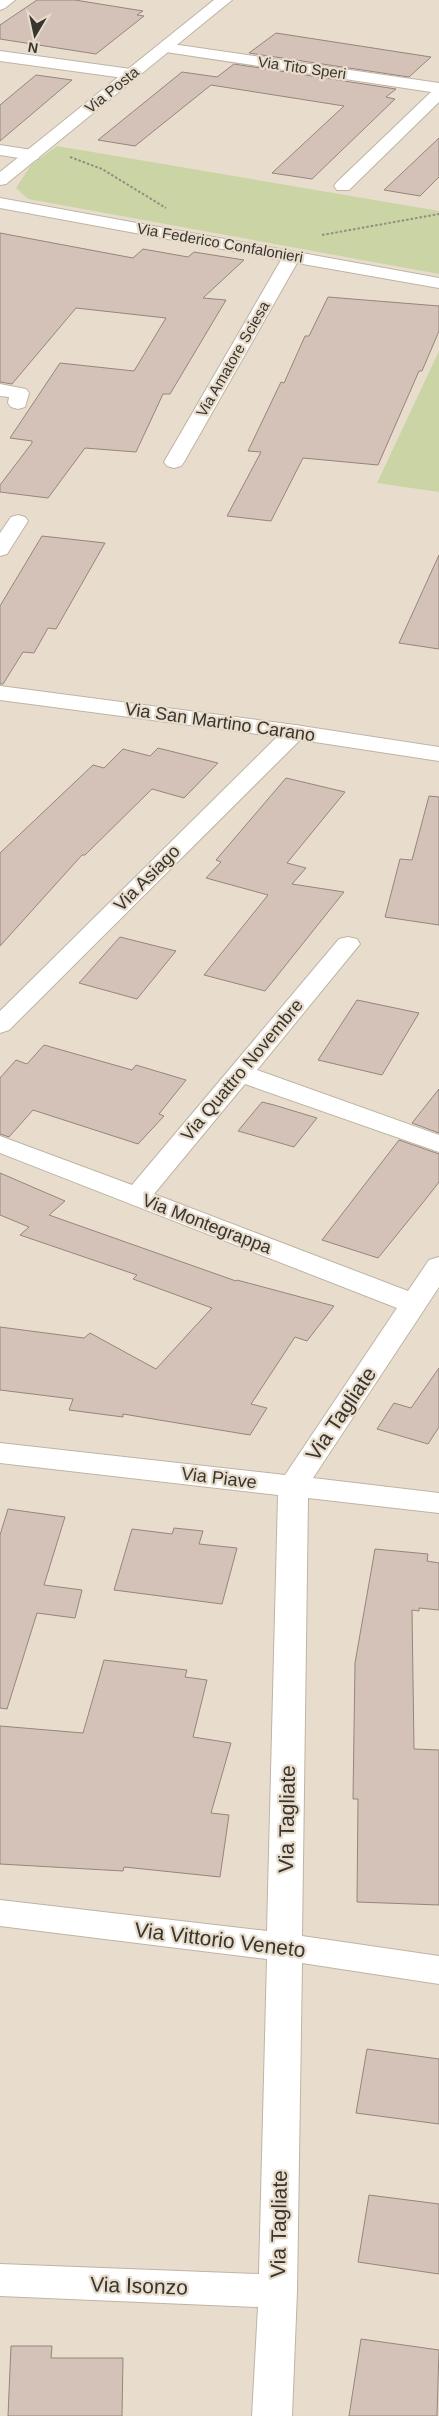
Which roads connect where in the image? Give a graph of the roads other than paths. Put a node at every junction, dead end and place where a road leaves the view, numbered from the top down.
1 (7, 0) edge
2 (224, 0) edge
3 (0, 5) edge
4 (165, 48) junction
5 (0, 56) edge
6 (131, 74) junction
7 (439, 88) edge
8 (439, 93) edge
9 (0, 150) edge
10 (35, 152) junction
11 (0, 180) edge
12 (343, 186) dead end
13 (0, 203) edge
14 (292, 256) junction
15 (439, 283) edge
16 (0, 390) edge
17 (18, 403) dead end
18 (174, 462) dead end
19 (18, 521) dead end
20 (0, 550) edge
21 (0, 693) edge
22 (295, 732) junction
23 (439, 754) edge
24 (348, 944) dead end
25 (0, 1025) edge
26 (240, 1073) junction
27 (0, 1144) edge
28 (439, 1144) edge
29 (137, 1197) junction
30 (439, 1266) edge
31 (414, 1304) junction
32 (0, 1453) edge
33 (293, 1486) junction
34 (439, 1503) edge
35 (0, 1913) edge
36 (284, 1947) junction
37 (439, 1970) edge
38 (0, 2280) edge
39 (278, 2291) junction
40 (272, 2416) edge

1 - 3 street
2 - 4 street, Via Posta
4 - 6 street, Via Posta
4 - 7 street, Via Tito Speri
5 - 6 street
6 - 10 street, Via Posta
8 - 12 street
9 - 10 street
10 - 11 street, Via Posta
13 - 14 street, Via Federico Confalonieri
14 - 15 street, Via Federico Confalonieri
14 - 18 street, Via Amatore Sciesa
16 - 17 street
19 - 20 street
21 - 22 street, Via San Martino Carano
22 - 23 street, Via San Martino Carano
22 - 25 street, Via Asiago
24 - 26 street, Via Quattro Novembre
26 - 28 street
26 - 29 street, Via Quattro Novembre
27 - 29 street, Via Montegrappa
29 - 31 street, Via Montegrappa
30 - 31 street, Via Tagliate
31 - 33 street, Via Tagliate
32 - 33 street, Via Piave
33 - 34 street, Via Piave
33 - 36 street, Via Tagliate
35 - 36 street, Via Vittorio Veneto
36 - 37 street, Via Vittorio Veneto
36 - 39 street, Via Tagliate
38 - 39 street, Via Isonzo
39 - 40 street, Via Tagliate

